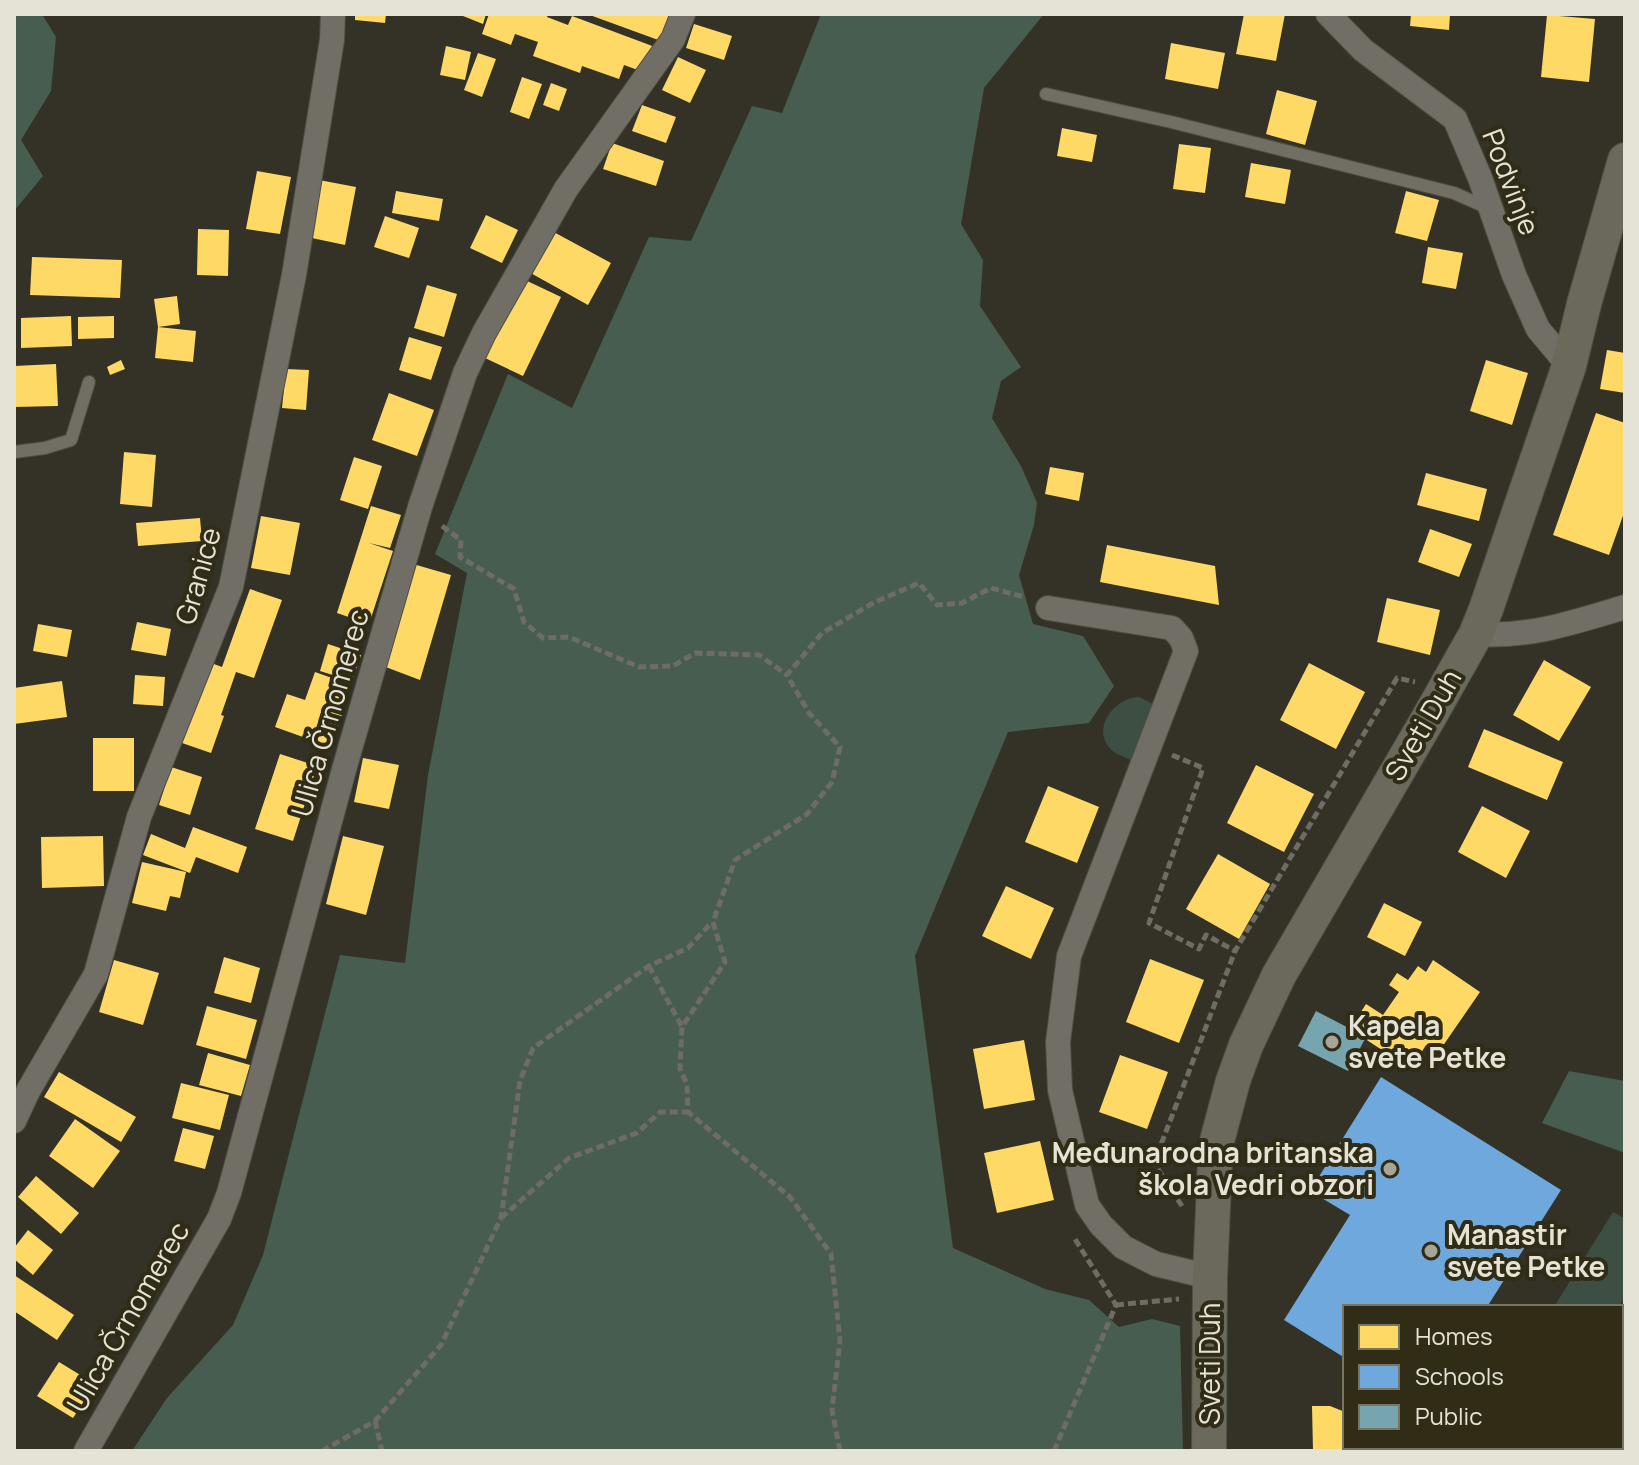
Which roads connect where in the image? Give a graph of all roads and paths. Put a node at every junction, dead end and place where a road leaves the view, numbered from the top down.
1 (333, 14) edge
2 (683, 14) edge
3 (1328, 14) edge
4 (1046, 94) dead end
5 (1625, 160) edge
6 (1491, 210) junction
7 (1569, 366) junction
8 (89, 382) dead end
9 (14, 452) edge
10 (420, 507) junction
11 (1625, 607) edge
12 (1048, 608) joint
13 (1476, 634) junction
14 (787, 675) junction
15 (1149, 745) junction
16 (713, 922) junction
17 (1235, 951) dead end
18 (649, 966) junction
19 (682, 1027) junction
20 (688, 1112) junction
21 (14, 1121) edge
22 (501, 1218) junction
23 (1076, 1228) dead end
24 (1197, 1286) junction
25 (1116, 1305) junction
26 (375, 1421) junction
27 (86, 1451) edge
28 (322, 1451) edge
29 (382, 1451) edge
30 (840, 1451) edge
31 (1054, 1451) edge
32 (1209, 1451) edge

1 - 21 street, Granice
2 - 10 street, Ulica Črnomerec
3 - 6 street, Podvinje
4 - 6 lane
5 - 7 main road, Sveti Duh
6 - 7 street, Podvinje
7 - 13 main road, Sveti Duh
8 - 9 lane
10 - 14 path
10 - 27 street, Ulica Črnomerec
11 - 13 street
12 - 14 path
12 - 15 street, Sveti Duh
13 - 24 main road, Sveti Duh
14 - 16 path
15 - 17 path
15 - 24 street, Sveti Duh
16 - 18 path
16 - 19 path
18 - 19 path
18 - 22 path
19 - 20 path
20 - 22 path
20 - 30 path
22 - 26 path
23 - 25 path
24 - 25 path
24 - 32 main road, Sveti Duh
25 - 31 path
26 - 28 path
26 - 29 path

